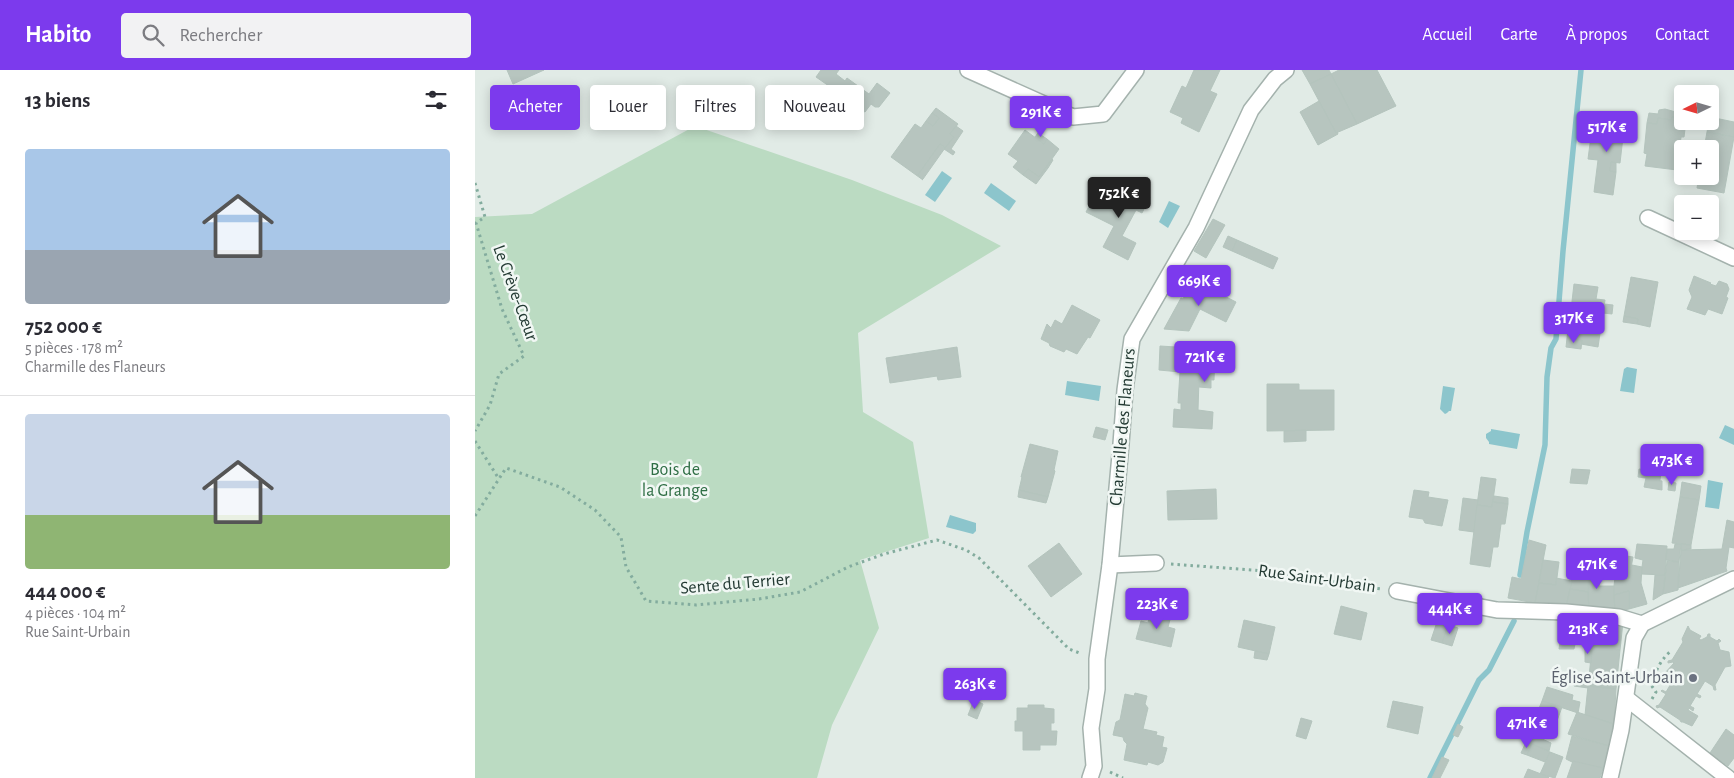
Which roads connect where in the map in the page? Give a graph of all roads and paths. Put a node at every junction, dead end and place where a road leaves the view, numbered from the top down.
1 (968, 70) edge
2 (1136, 70) edge
3 (1287, 70) edge
4 (475, 183) edge
5 (1648, 218) dead end
6 (1734, 258) edge
7 (475, 431) edge
8 (475, 441) edge
9 (499, 479) junction
10 (475, 516) edge
11 (1157, 563) joint
12 (1110, 565) junction
13 (1734, 579) edge
14 (1397, 591) joint
15 (1642, 624) junction
16 (1671, 651) dead end
17 (1097, 659) junction
18 (1626, 698) junction
19 (1644, 712) junction
20 (1092, 772) edge
21 (1110, 772) dead end
22 (1123, 778) edge
23 (1610, 778) edge
24 (1728, 778) edge

1 - 2 street
3 - 12 street, Charmille des Flaneurs
4 - 7 path, Le Crève-Cœur
5 - 6 street
8 - 9 path
9 - 10 path
9 - 17 path, Sente du Terrier
11 - 12 street
11 - 14 path, Rue Saint-Urbain
12 - 17 street, Charmille des Flaneurs
13 - 15 street
14 - 15 street, Rue Saint-Urbain
15 - 18 street
16 - 19 path
17 - 20 street, Charmille des Flaneurs
18 - 19 street
18 - 23 street
19 - 24 street
21 - 22 path

